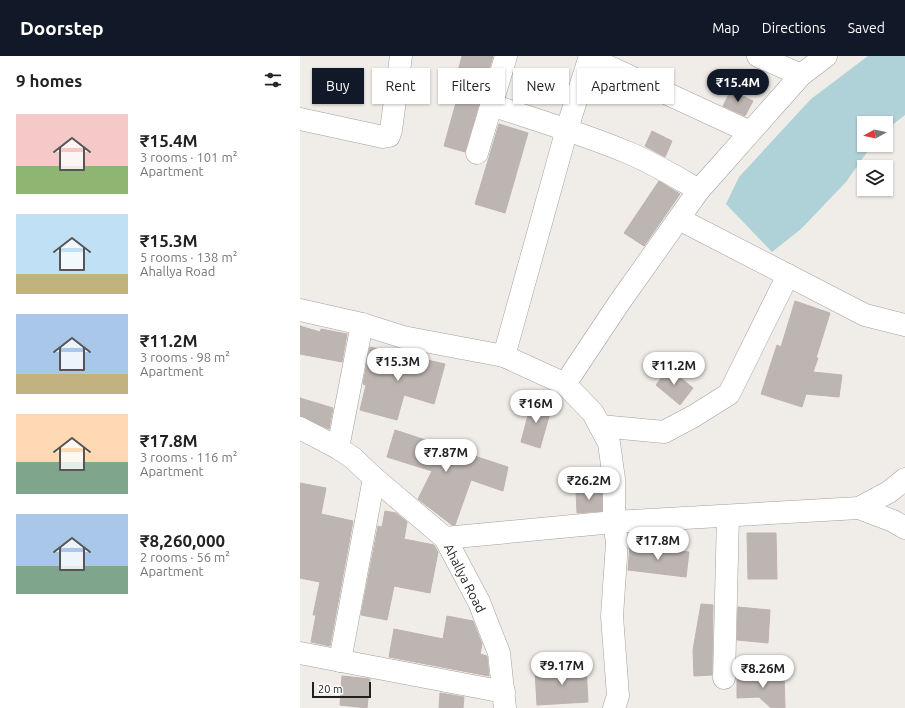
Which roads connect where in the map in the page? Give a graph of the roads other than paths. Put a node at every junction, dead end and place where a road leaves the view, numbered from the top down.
1 (401, 56) edge
2 (506, 56) edge
3 (758, 56) edge
4 (826, 56) edge
5 (590, 57) edge
6 (801, 75) junction
7 (491, 105) junction
8 (300, 119) edge
9 (567, 129) junction
10 (750, 132) junction
11 (477, 153) dead end
12 (699, 190) junction
13 (678, 219) junction
14 (788, 275) junction
15 (300, 310) edge
16 (362, 324) junction
17 (905, 325) edge
18 (504, 356) junction
19 (565, 384) junction
20 (600, 426) junction
21 (300, 428) edge
22 (338, 448) junction
23 (374, 478) junction
24 (905, 479) edge
25 (859, 508) junction
26 (728, 516) junction
27 (614, 522) junction
28 (905, 528) edge
29 (445, 538) junction
30 (300, 653) edge
31 (340, 661) junction
32 (724, 678) dead end
33 (504, 700) edge
34 (614, 708) edge

1 - 8 street
2 - 7 street
3 - 6 street
4 - 6 street
5 - 9 street
5 - 10 street
6 - 10 street
7 - 9 street
7 - 11 street
9 - 12 street
9 - 18 street
10 - 12 street
12 - 13 street
13 - 14 street
13 - 19 street
14 - 17 street
14 - 20 street
15 - 16 street
16 - 18 street
16 - 22 street
18 - 19 street
19 - 20 street
20 - 27 street
21 - 22 street, Ahallya Road
22 - 23 street, Ahallya Road
23 - 29 street, Ahallya Road
23 - 31 street
24 - 25 street
25 - 26 street
25 - 28 street
26 - 27 street
26 - 32 street
27 - 29 street
27 - 34 street
29 - 33 street, Ahallya Road
30 - 31 street
31 - 33 street

